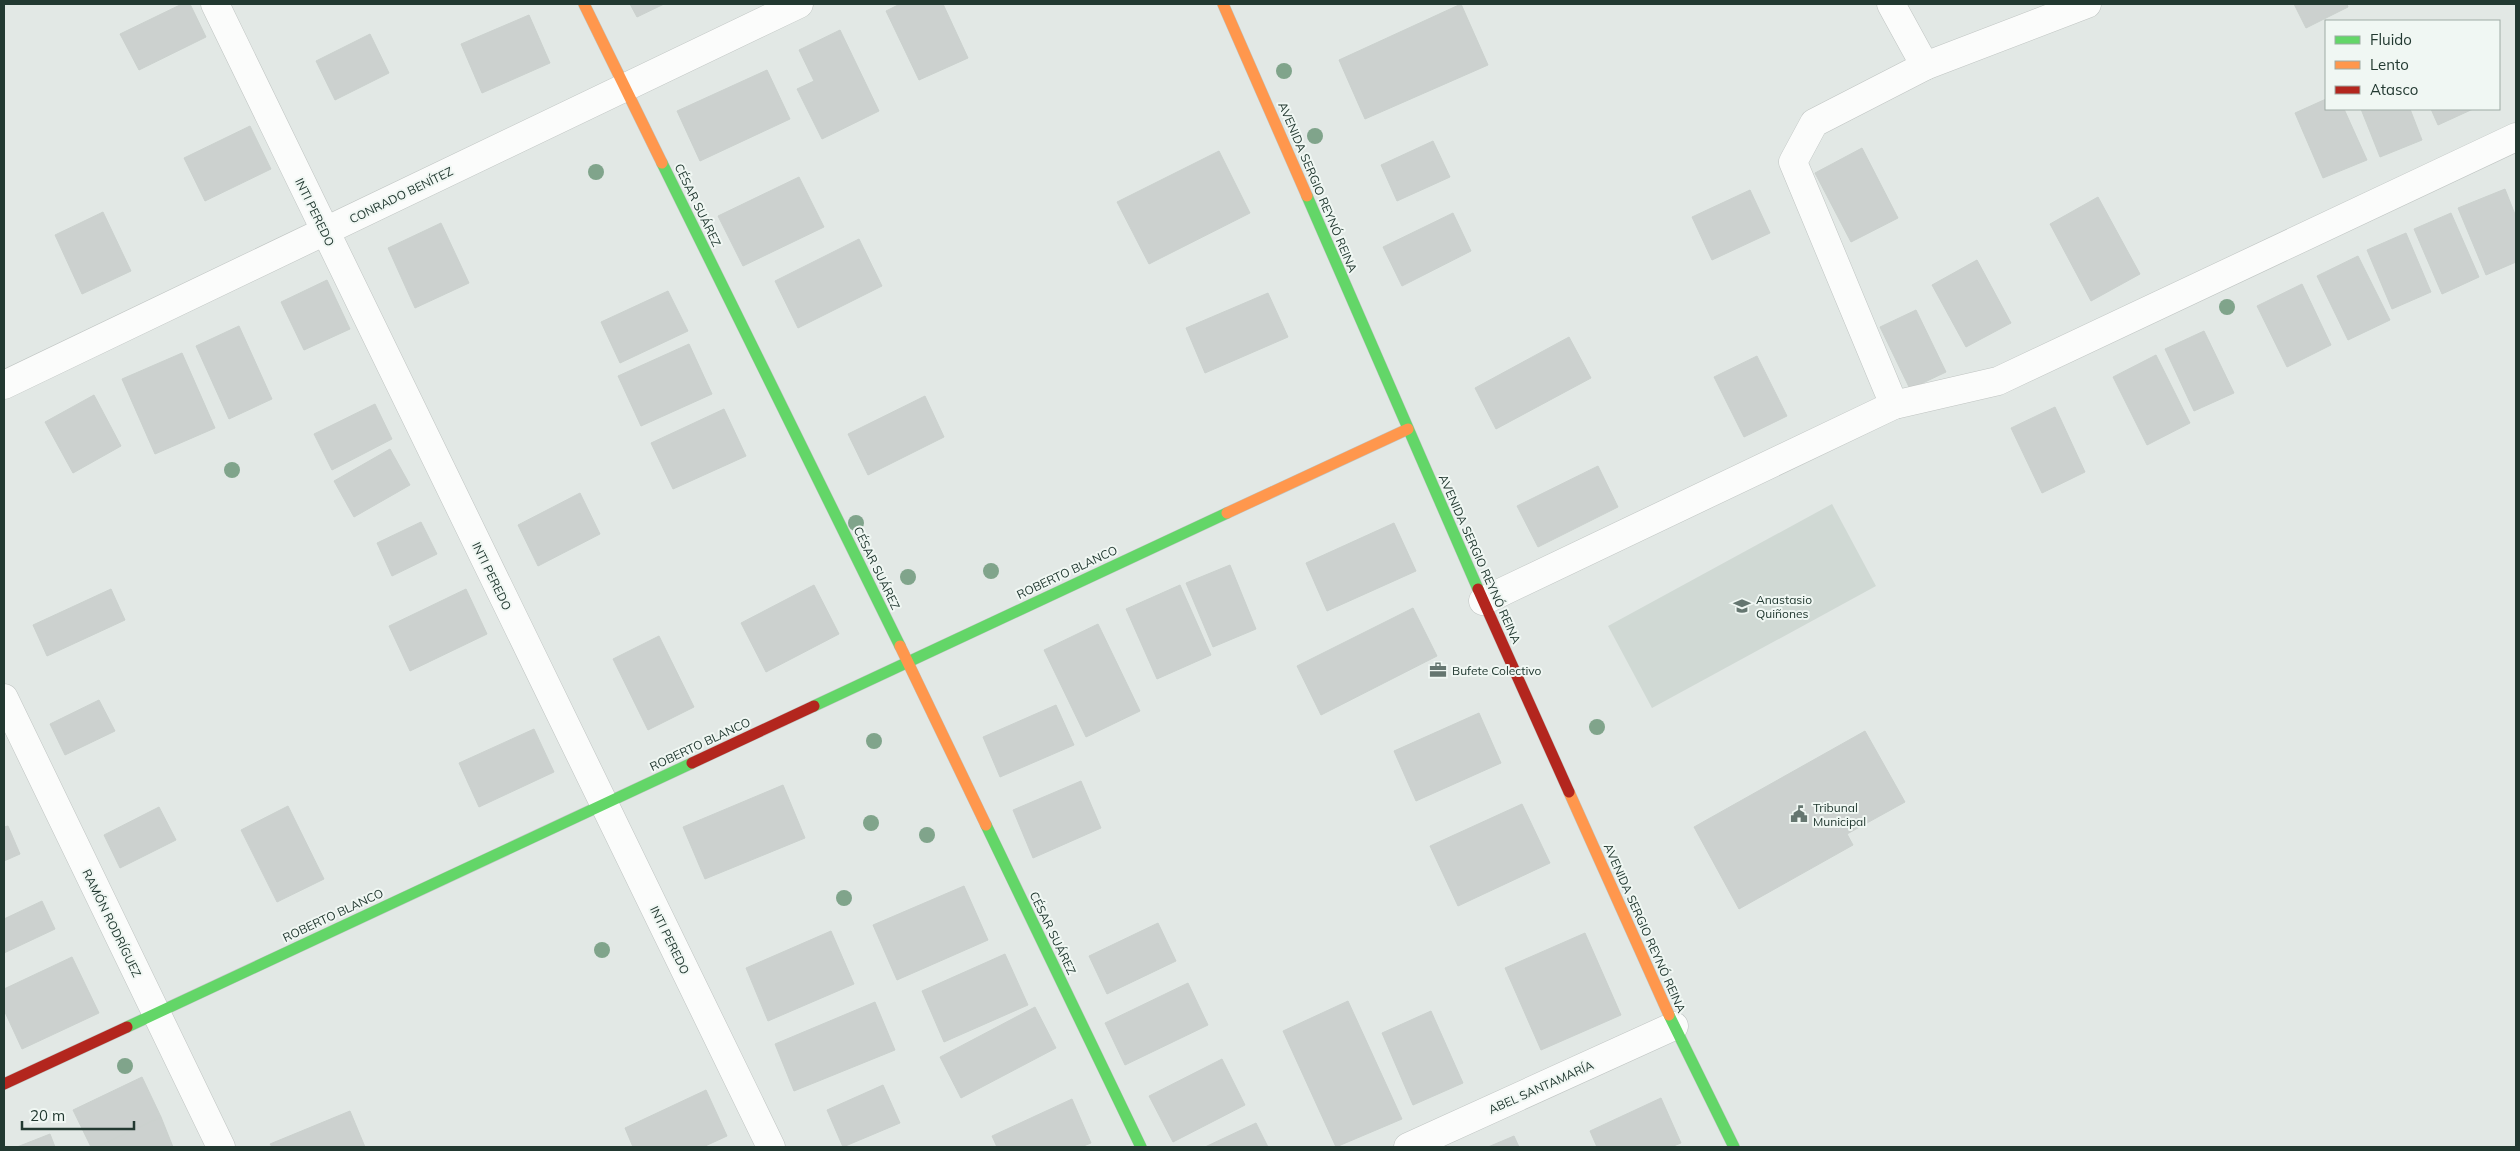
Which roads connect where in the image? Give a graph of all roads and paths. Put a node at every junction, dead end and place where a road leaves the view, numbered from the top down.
1 (216, 4) edge
2 (584, 4) edge
3 (798, 4) edge
4 (1223, 4) edge
5 (1891, 4) edge
6 (2087, 4) edge
7 (1925, 66) junction
8 (625, 87) junction
9 (2516, 137) edge
10 (324, 231) junction
11 (4, 385) edge
12 (1894, 405) junction
13 (1408, 429) junction
14 (1483, 601) junction
15 (908, 662) junction
16 (4, 698) edge
17 (604, 804) junction
18 (156, 1013) junction
19 (1674, 1026) junction
20 (4, 1084) edge
21 (221, 1147) edge
22 (771, 1147) edge
23 (1141, 1147) edge
24 (1408, 1147) edge
25 (1734, 1147) edge

1 - 10 street, INTI PEREDO
2 - 8 street, CÉSAR SUÁREZ
3 - 8 street, CONRADO BENÍTEZ
4 - 13 street, AVENIDA SERGIO REYNÓ REINA
5 - 7 street
6 - 7 street
7 - 12 street
8 - 10 street, CONRADO BENÍTEZ
8 - 15 street, CÉSAR SUÁREZ
9 - 12 street
10 - 11 street, CONRADO BENÍTEZ
10 - 17 street, INTI PEREDO
12 - 14 street
13 - 14 street, AVENIDA SERGIO REYNÓ REINA
13 - 15 street, ROBERTO BLANCO
14 - 19 street, AVENIDA SERGIO REYNÓ REINA
15 - 17 street, ROBERTO BLANCO
15 - 23 street, CÉSAR SUÁREZ
16 - 18 street, RAMÓN RODRÍGUEZ
17 - 18 street, ROBERTO BLANCO
17 - 22 street, INTI PEREDO
18 - 20 street, ROBERTO BLANCO
18 - 21 street, RAMÓN RODRÍGUEZ
19 - 24 street, ABEL SANTAMARÍA
19 - 25 street, AVENIDA SERGIO REYNÓ REINA

